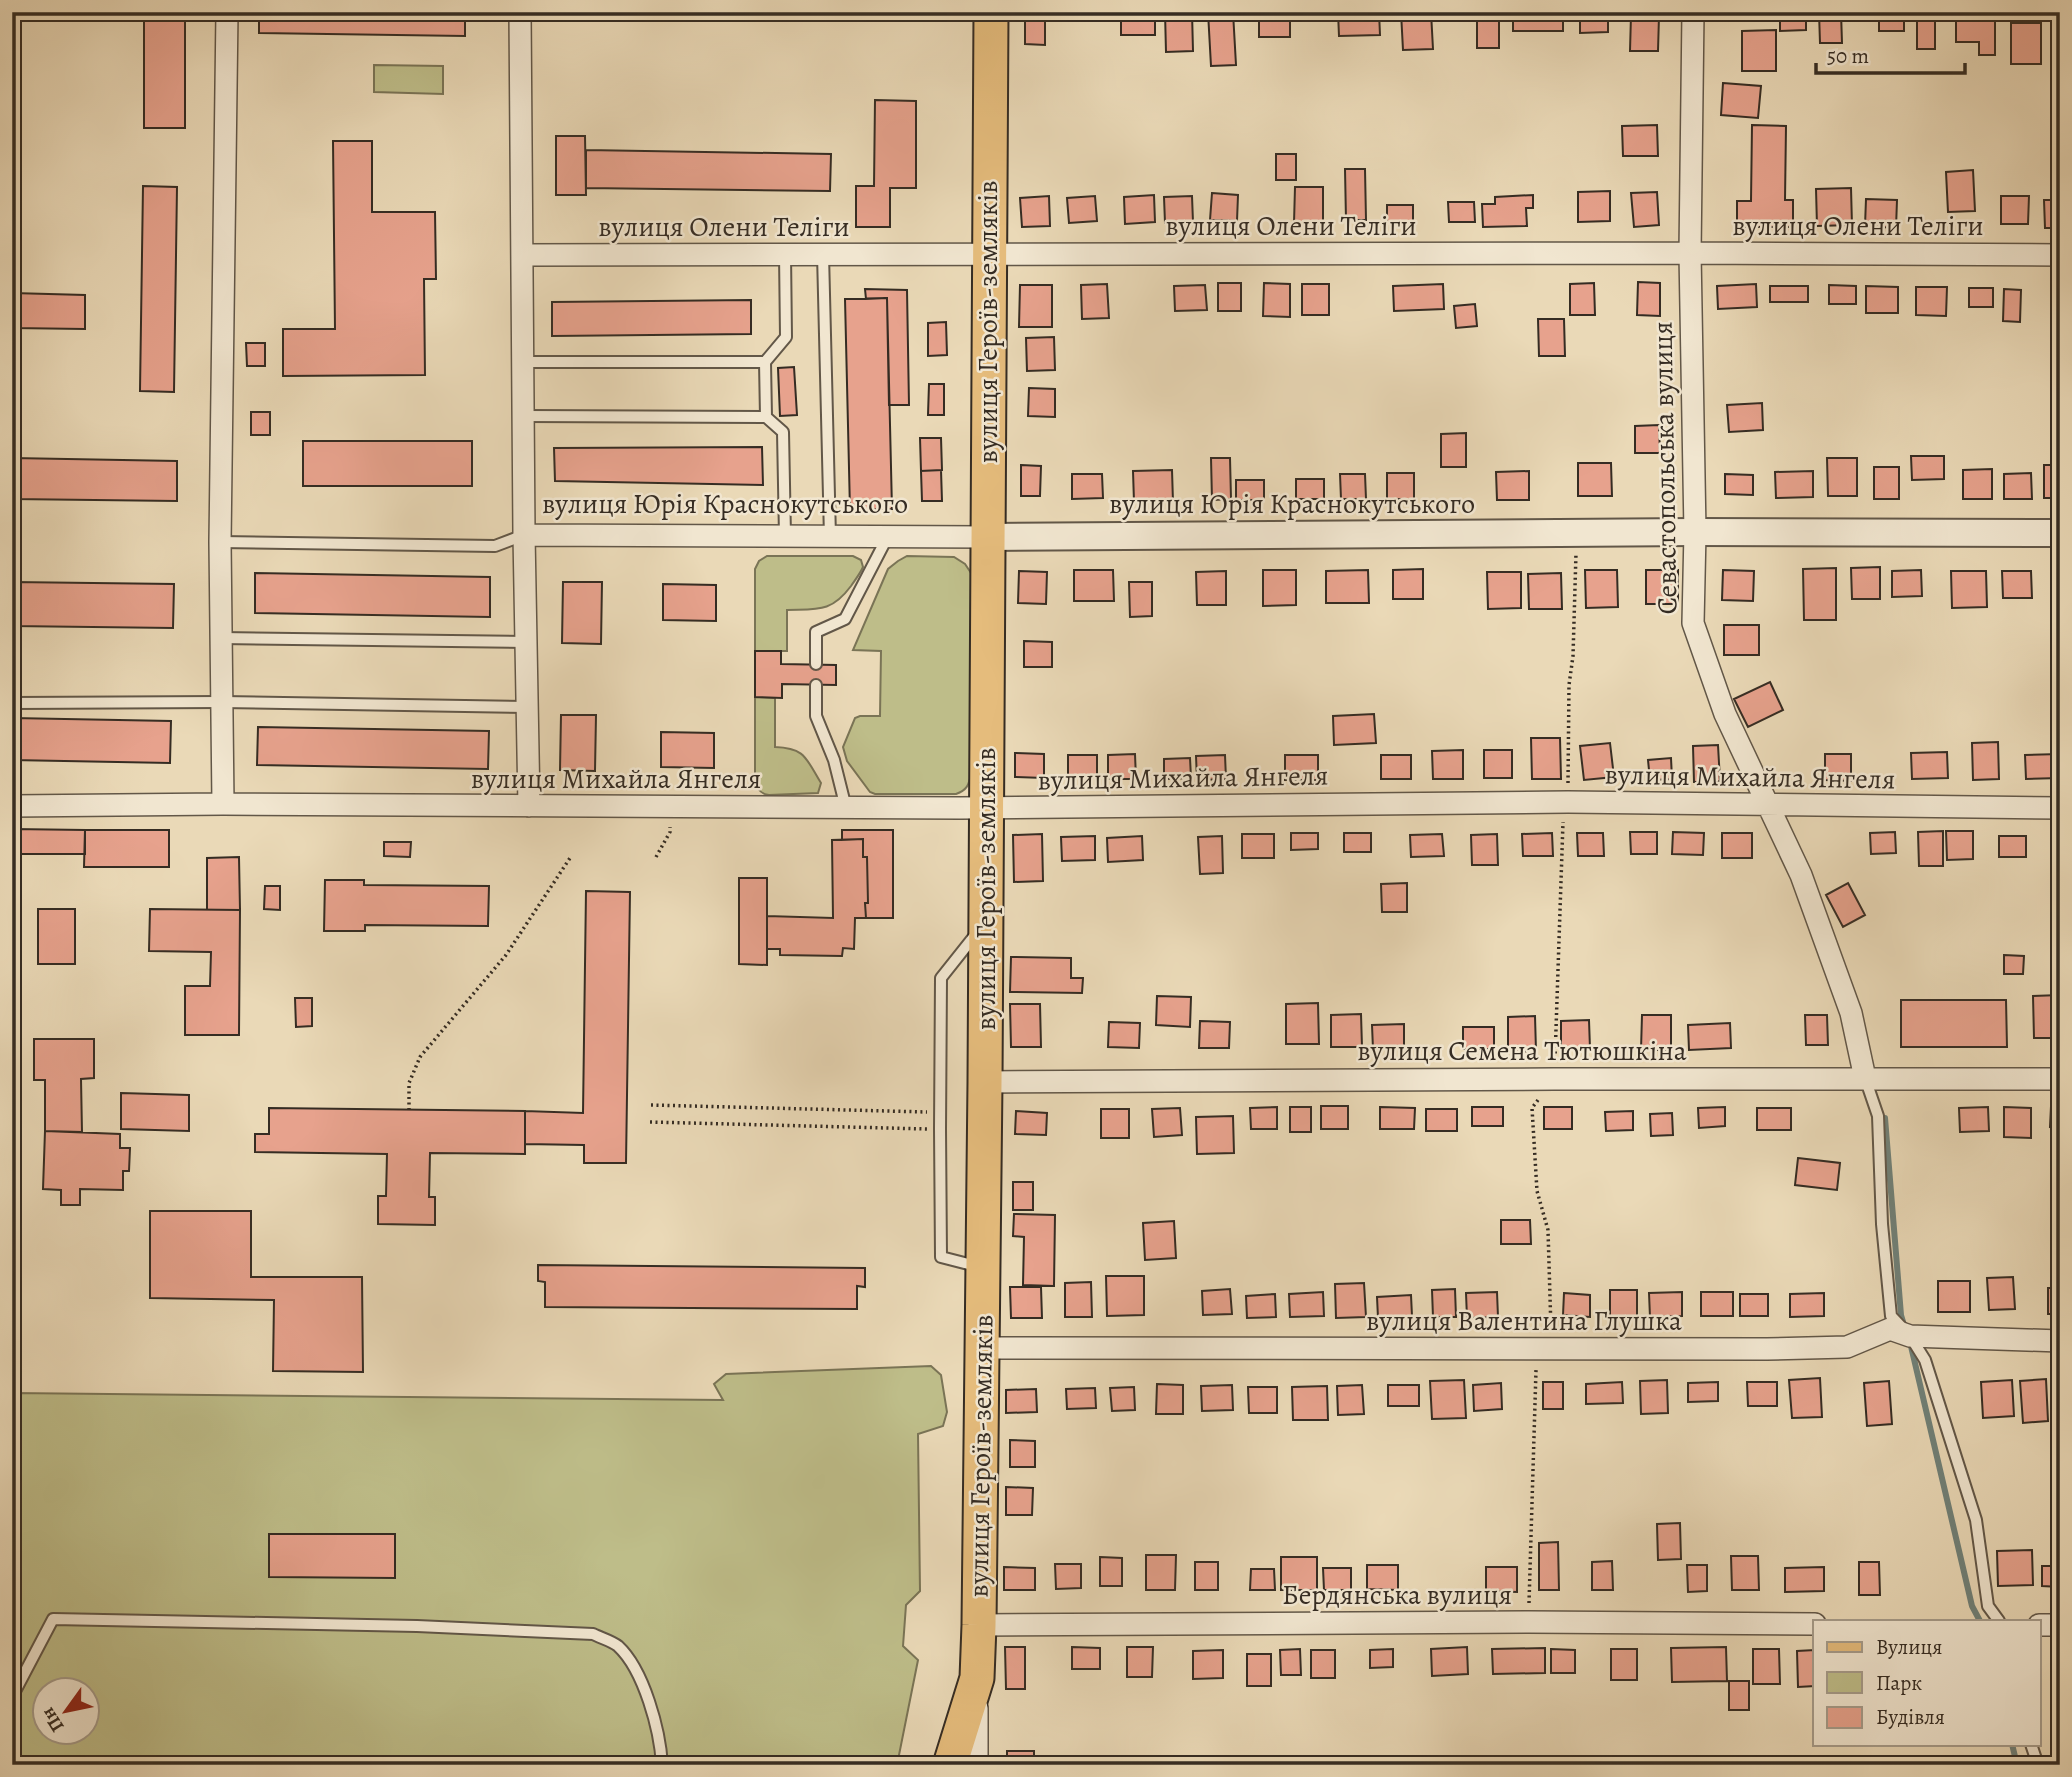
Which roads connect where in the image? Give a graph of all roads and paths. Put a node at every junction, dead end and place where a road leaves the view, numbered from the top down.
1 (227, 12) edge
2 (520, 12) edge
3 (991, 12) edge
4 (1693, 12) edge
5 (1690, 253) junction
6 (785, 254) junction
7 (823, 254) junction
8 (2060, 254) edge
9 (523, 255) junction
10 (989, 255) junction
11 (524, 362) junction
12 (765, 362) junction
13 (525, 416) junction
14 (766, 417) junction
15 (1695, 532) junction
16 (2060, 533) edge
17 (524, 535) junction
18 (785, 536) junction
19 (888, 536) junction
20 (830, 537) junction
21 (987, 537) junction
22 (220, 542) junction
23 (221, 638) junction
24 (527, 642) junction
25 (816, 664) dead end
26 (816, 685) dead end
27 (222, 702) junction
28 (12, 703) edge
29 (528, 707) junction
30 (223, 804) junction
31 (1768, 805) junction
32 (12, 806) edge
33 (529, 806) junction
34 (670, 808) junction
35 (846, 808) junction
36 (986, 808) junction
37 (2060, 808) edge
38 (656, 857) dead end
39 (570, 858) dead end
40 (984, 923) junction
41 (1865, 1078) junction
42 (2060, 1079) edge
43 (985, 1083) junction
44 (651, 1105) dead end
45 (409, 1110) dead end
46 (940, 1112) junction
47 (650, 1122) dead end
48 (940, 1129) junction
49 (983, 1268) junction
50 (1910, 1336) junction
51 (2060, 1341) edge
52 (983, 1348) junction
53 (1998, 1620) edge
54 (1813, 1624) edge
55 (979, 1625) junction
56 (2040, 1625) edge
57 (2060, 1625) edge
58 (977, 1678) junction
59 (12, 1697) edge
60 (2032, 1746) edge
61 (662, 1765) edge
62 (950, 1765) edge
63 (977, 1765) edge
64 (2038, 1765) edge

1 - 22 street
2 - 9 street
3 - 10 main road, вулиця Героїв-земляків
4 - 5 street, Севастопольська вулиця
5 - 8 street, вулиця Олени Теліги
5 - 10 street, вулиця Олени Теліги
5 - 15 street, Севастопольська вулиця
6 - 7 street, вулиця Олени Теліги
6 - 9 street, вулиця Олени Теліги
6 - 12 lane
7 - 10 street, вулиця Олени Теліги
7 - 20 lane
9 - 11 street
10 - 21 main road, вулиця Героїв-земляків
11 - 12 lane
11 - 13 street
12 - 14 lane
13 - 14 lane
13 - 17 street
14 - 18 lane
15 - 16 street, вулиця Юрія Краснокутського
15 - 21 street, вулиця Юрія Краснокутського
15 - 31 street, Севастопольська вулиця
17 - 18 street, вулиця Юрія Краснокутського
17 - 22 lane
17 - 24 street
18 - 20 street, вулиця Юрія Краснокутського
19 - 20 street, вулиця Юрія Краснокутського
19 - 21 street, вулиця Юрія Краснокутського
19 - 25 lane
21 - 36 main road, вулиця Героїв-земляків
22 - 23 street
23 - 24 lane
23 - 27 street
24 - 29 street
26 - 35 lane
27 - 28 lane
27 - 29 lane
27 - 30 street
29 - 33 street
30 - 32 street, вулиця Михайла Янгеля
30 - 33 street, вулиця Михайла Янгеля
31 - 36 street, вулиця Михайла Янгеля
31 - 37 street, вулиця Михайла Янгеля
31 - 41 street, Севастопольська вулиця
33 - 34 street, вулиця Михайла Янгеля
34 - 35 street, вулиця Михайла Янгеля
34 - 38 path
35 - 36 street, вулиця Михайла Янгеля
36 - 40 main road, вулиця Героїв-земляків
39 - 45 path
40 - 43 main road, вулиця Героїв-земляків
40 - 46 lane
41 - 42 street, вулиця Семена Тютюшкіна
41 - 43 street, вулиця Семена Тютюшкіна
41 - 50 lane, Севастопольська вулиця
43 - 49 main road, вулиця Героїв-земляків
44 - 46 path
46 - 48 lane
47 - 48 path
48 - 49 lane
49 - 52 main road, вулиця Героїв-земляків
50 - 51 street, вулиця Валентина Глушка
50 - 52 street, вулиця Валентина Глушка
50 - 53 lane, Севастопольська вулиця
52 - 55 main road, вулиця Героїв-земляків
54 - 55 street, Бердянська вулиця
55 - 58 main road, вулиця Героїв-земляків
56 - 57 street
58 - 62 main road
58 - 63 street, вулиця Героїв-земляків
59 - 61 lane
60 - 64 lane

